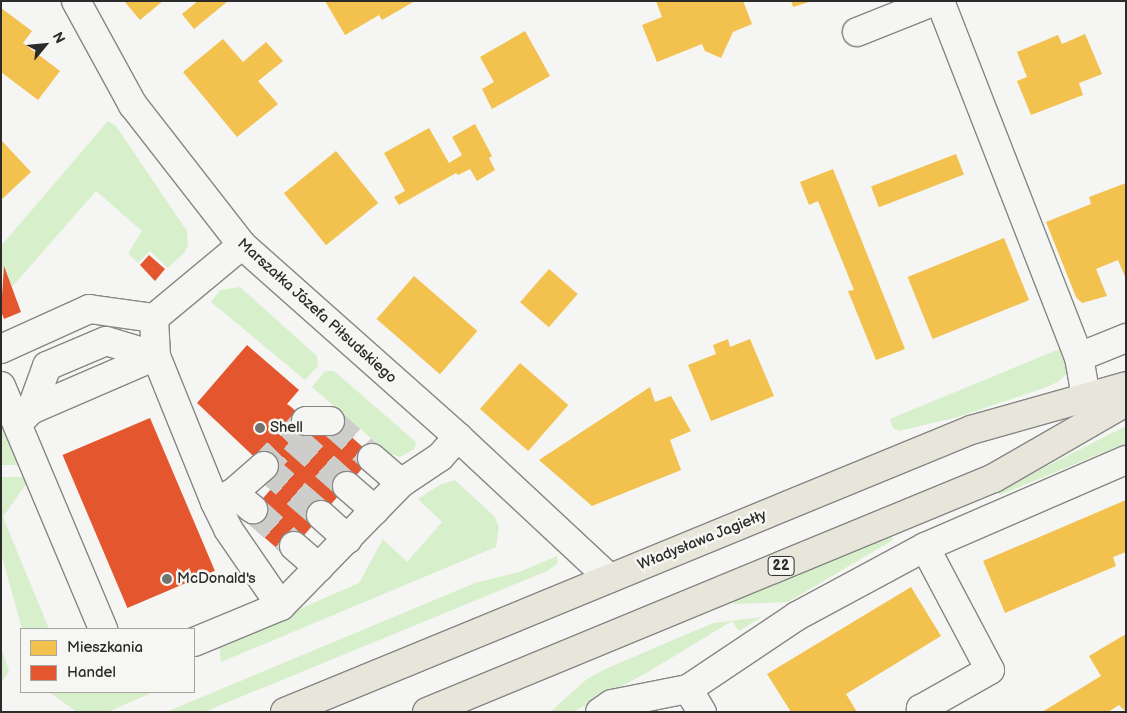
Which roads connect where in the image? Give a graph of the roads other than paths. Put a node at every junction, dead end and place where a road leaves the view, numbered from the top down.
1 (76, 1) edge
2 (935, 1) edge
3 (940, 1) edge
4 (858, 32) dead end
5 (242, 245) junction
6 (154, 318) junction
7 (1126, 338) edge
8 (1, 350) edge
9 (156, 356) junction
10 (1079, 357) junction
11 (1, 386) edge
12 (1126, 386) edge
13 (1086, 397) junction
14 (1126, 402) edge
15 (24, 417) junction
16 (458, 438) junction
17 (372, 458) tunnel mouth
18 (1126, 460) edge
19 (264, 466) dead end
20 (401, 482) junction
21 (347, 486) tunnel mouth
22 (234, 501) junction
23 (375, 510) junction
24 (321, 515) tunnel mouth
25 (348, 539) junction
26 (294, 546) tunnel mouth
27 (924, 547) junction
28 (319, 568) junction
29 (609, 578) junction
30 (281, 606) junction
31 (104, 628) edge
32 (195, 642) edge
33 (688, 689) junction
34 (286, 712) edge
35 (427, 712) edge
36 (600, 712) edge
37 (702, 712) edge
38 (923, 712) edge

1 - 5 street, Marszałka Józefa Piłsudskiego
2 - 4 street
3 - 10 street
5 - 6 street
5 - 16 street, Marszałka Józefa Piłsudskiego
6 - 8 street
6 - 9 street
7 - 10 street
9 - 15 street
9 - 22 street
10 - 13 street
11 - 15 street
12 - 13 main road, Władysława Jagiełły
13 - 29 main road, Władysława Jagiełły
14 - 35 main road, 22
15 - 31 street
16 - 20 street
16 - 29 street, Marszałka Józefa Piłsudskiego
17 - 20 street
18 - 27 street
19 - 22 street
20 - 23 street
21 - 23 street
22 - 30 street
23 - 25 street
24 - 25 street
25 - 28 street
26 - 28 street
27 - 33 street
27 - 38 street
28 - 30 street
29 - 34 main road, Władysława Jagiełły
30 - 32 street
33 - 36 street
33 - 37 street

